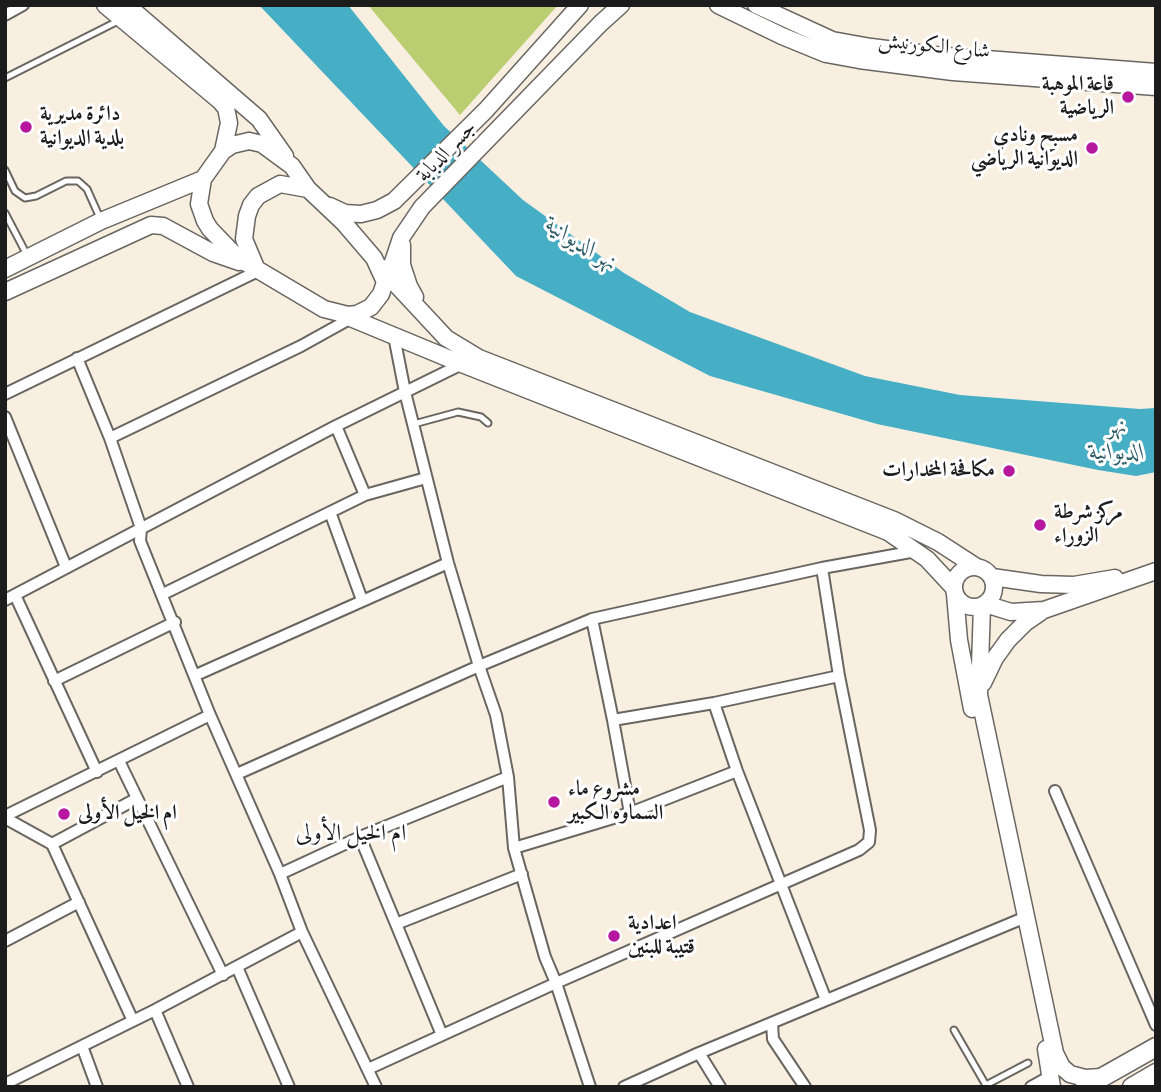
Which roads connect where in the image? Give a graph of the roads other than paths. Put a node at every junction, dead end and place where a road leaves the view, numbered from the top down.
1 (23, 5) edge
2 (106, 5) edge
3 (580, 5) edge
4 (621, 5) edge
5 (718, 5) edge
6 (756, 5) edge
7 (125, 12) edge
8 (5, 15) edge
9 (1156, 72) edge
10 (5, 78) edge
11 (1156, 87) edge
12 (223, 151) junction
13 (292, 166) junction
14 (5, 170) edge
15 (202, 179) junction
16 (314, 194) junction
17 (6, 217) edge
18 (101, 221) junction
19 (405, 233) junction
20 (28, 258) junction
21 (253, 268) junction
22 (5, 269) edge
23 (383, 276) junction
24 (5, 292) edge
25 (350, 316) junction
26 (394, 336) junction
27 (446, 338) junction
28 (77, 358) junction
29 (462, 364) junction
30 (405, 392) junction
31 (5, 394) edge
32 (5, 417) edge
33 (488, 423) dead end
34 (414, 424) junction
35 (336, 426) junction
36 (110, 438) junction
37 (426, 478) junction
38 (365, 495) junction
39 (330, 512) junction
40 (141, 528) junction
41 (917, 551) junction
42 (448, 563) junction
43 (975, 566) junction
44 (66, 567) junction
45 (822, 568) junction
46 (1156, 571) edge
47 (992, 577) junction
48 (954, 591) junction
49 (163, 594) junction
50 (10, 597) edge
51 (362, 600) junction
52 (984, 605) junction
53 (1044, 610) junction
54 (592, 620) junction
55 (175, 622) junction
56 (479, 666) junction
57 (196, 675) junction
58 (839, 676) junction
59 (54, 681) junction
60 (979, 695) junction
61 (714, 703) junction
62 (210, 715) junction
63 (614, 720) junction
64 (119, 761) junction
65 (737, 771) junction
66 (97, 772) junction
67 (237, 774) junction
68 (508, 776) junction
69 (1055, 791) dead end
70 (136, 799) junction
71 (629, 813) junction
72 (5, 817) edge
73 (360, 837) junction
74 (52, 844) junction
75 (514, 848) junction
76 (280, 874) junction
77 (522, 874) junction
78 (780, 883) junction
79 (79, 902) junction
80 (1023, 918) junction
81 (396, 924) junction
82 (302, 932) junction
83 (5, 941) edge
84 (236, 967) junction
85 (223, 975) junction
86 (556, 983) junction
87 (826, 1000) junction
88 (155, 1010) junction
89 (133, 1021) junction
90 (772, 1023) junction
91 (1156, 1025) edge
92 (954, 1030) dead end
93 (442, 1035) junction
94 (82, 1046) junction
95 (1154, 1050) edge
96 (699, 1053) junction
97 (1028, 1063) dead end
98 (368, 1069) junction
99 (1156, 1073) edge
100 (1102, 1077) junction
101 (1051, 1081) edge
102 (5, 1084) edge
103 (801, 1086) edge
104 (987, 1086) edge
105 (97, 1087) edge
106 (188, 1087) edge
107 (289, 1087) edge
108 (376, 1087) edge
109 (590, 1087) edge
110 (624, 1087) edge
111 (720, 1087) edge
112 (1031, 1087) edge
113 (1086, 1087) edge
114 (1132, 1087) edge

1 - 8 street
2 - 7 main road
3 - 16 main road, جسر الدبابة
4 - 19 main road, جسر الدبابة
5 - 11 main road, شارع الكورنيش
6 - 9 main road, شارع الكورنيش
7 - 10 lane
7 - 12 main road
7 - 13 main road
12 - 13 main road
12 - 15 main road
13 - 16 main road
14 - 18 lane
15 - 18 main road
15 - 21 main road
16 - 21 main road
16 - 23 main road
17 - 20 lane
18 - 20 main road
19 - 23 main road, جسر الدبابة
19 - 27 main road
20 - 22 main road
21 - 24 main road
21 - 25 main road
21 - 28 street
23 - 25 main road
23 - 27 main road
25 - 26 main road
25 - 36 street
26 - 29 main road
26 - 30 street
27 - 43 main road
28 - 31 street
28 - 36 street
29 - 30 street
29 - 41 main road
30 - 34 street
30 - 35 street
32 - 44 street
33 - 34 lane
34 - 37 street
35 - 38 street
35 - 40 street
36 - 40 street
37 - 38 street
37 - 42 street
38 - 39 street
39 - 49 street
39 - 51 street
40 - 44 street
40 - 49 street
41 - 45 street
41 - 48 main road
42 - 51 street
42 - 56 street
43 - 47 main road
43 - 48 main road
44 - 50 street
45 - 54 street
45 - 58 street
46 - 47 main road
46 - 53 main road
47 - 52 main road
48 - 52 main road
48 - 80 main road
49 - 55 street
50 - 59 street
51 - 57 street
52 - 53 main road
52 - 60 main road
53 - 60 main road
54 - 56 street
54 - 63 street
55 - 57 street
55 - 59 street
56 - 67 street
56 - 68 street
57 - 62 street
58 - 61 street
58 - 78 street
59 - 66 street
60 - 80 main road
61 - 63 street
61 - 65 street
62 - 64 street
62 - 67 street
63 - 71 street
64 - 66 street
64 - 70 street
65 - 71 street
65 - 78 street
66 - 72 street
67 - 76 street
68 - 73 street
68 - 75 street
69 - 91 street
70 - 74 street
70 - 85 street
71 - 75 street
72 - 74 street
73 - 76 street
73 - 81 street
74 - 79 street
75 - 77 street
76 - 82 street
77 - 81 street
77 - 86 street
78 - 86 street
78 - 87 street
79 - 83 street
79 - 89 street
80 - 87 street
80 - 100 main road
80 - 101 main road
81 - 93 street
82 - 84 street
82 - 98 street
84 - 85 street
84 - 107 street
85 - 88 street
86 - 93 street
86 - 109 street
87 - 90 street
88 - 89 street
88 - 106 street
89 - 94 street
90 - 96 street
90 - 103 street
92 - 104 lane
93 - 98 street
94 - 102 street
94 - 105 street
95 - 100 main road
96 - 110 street
96 - 111 street
97 - 104 lane
98 - 108 street
99 - 114 main road
100 - 113 main road
101 - 112 street

